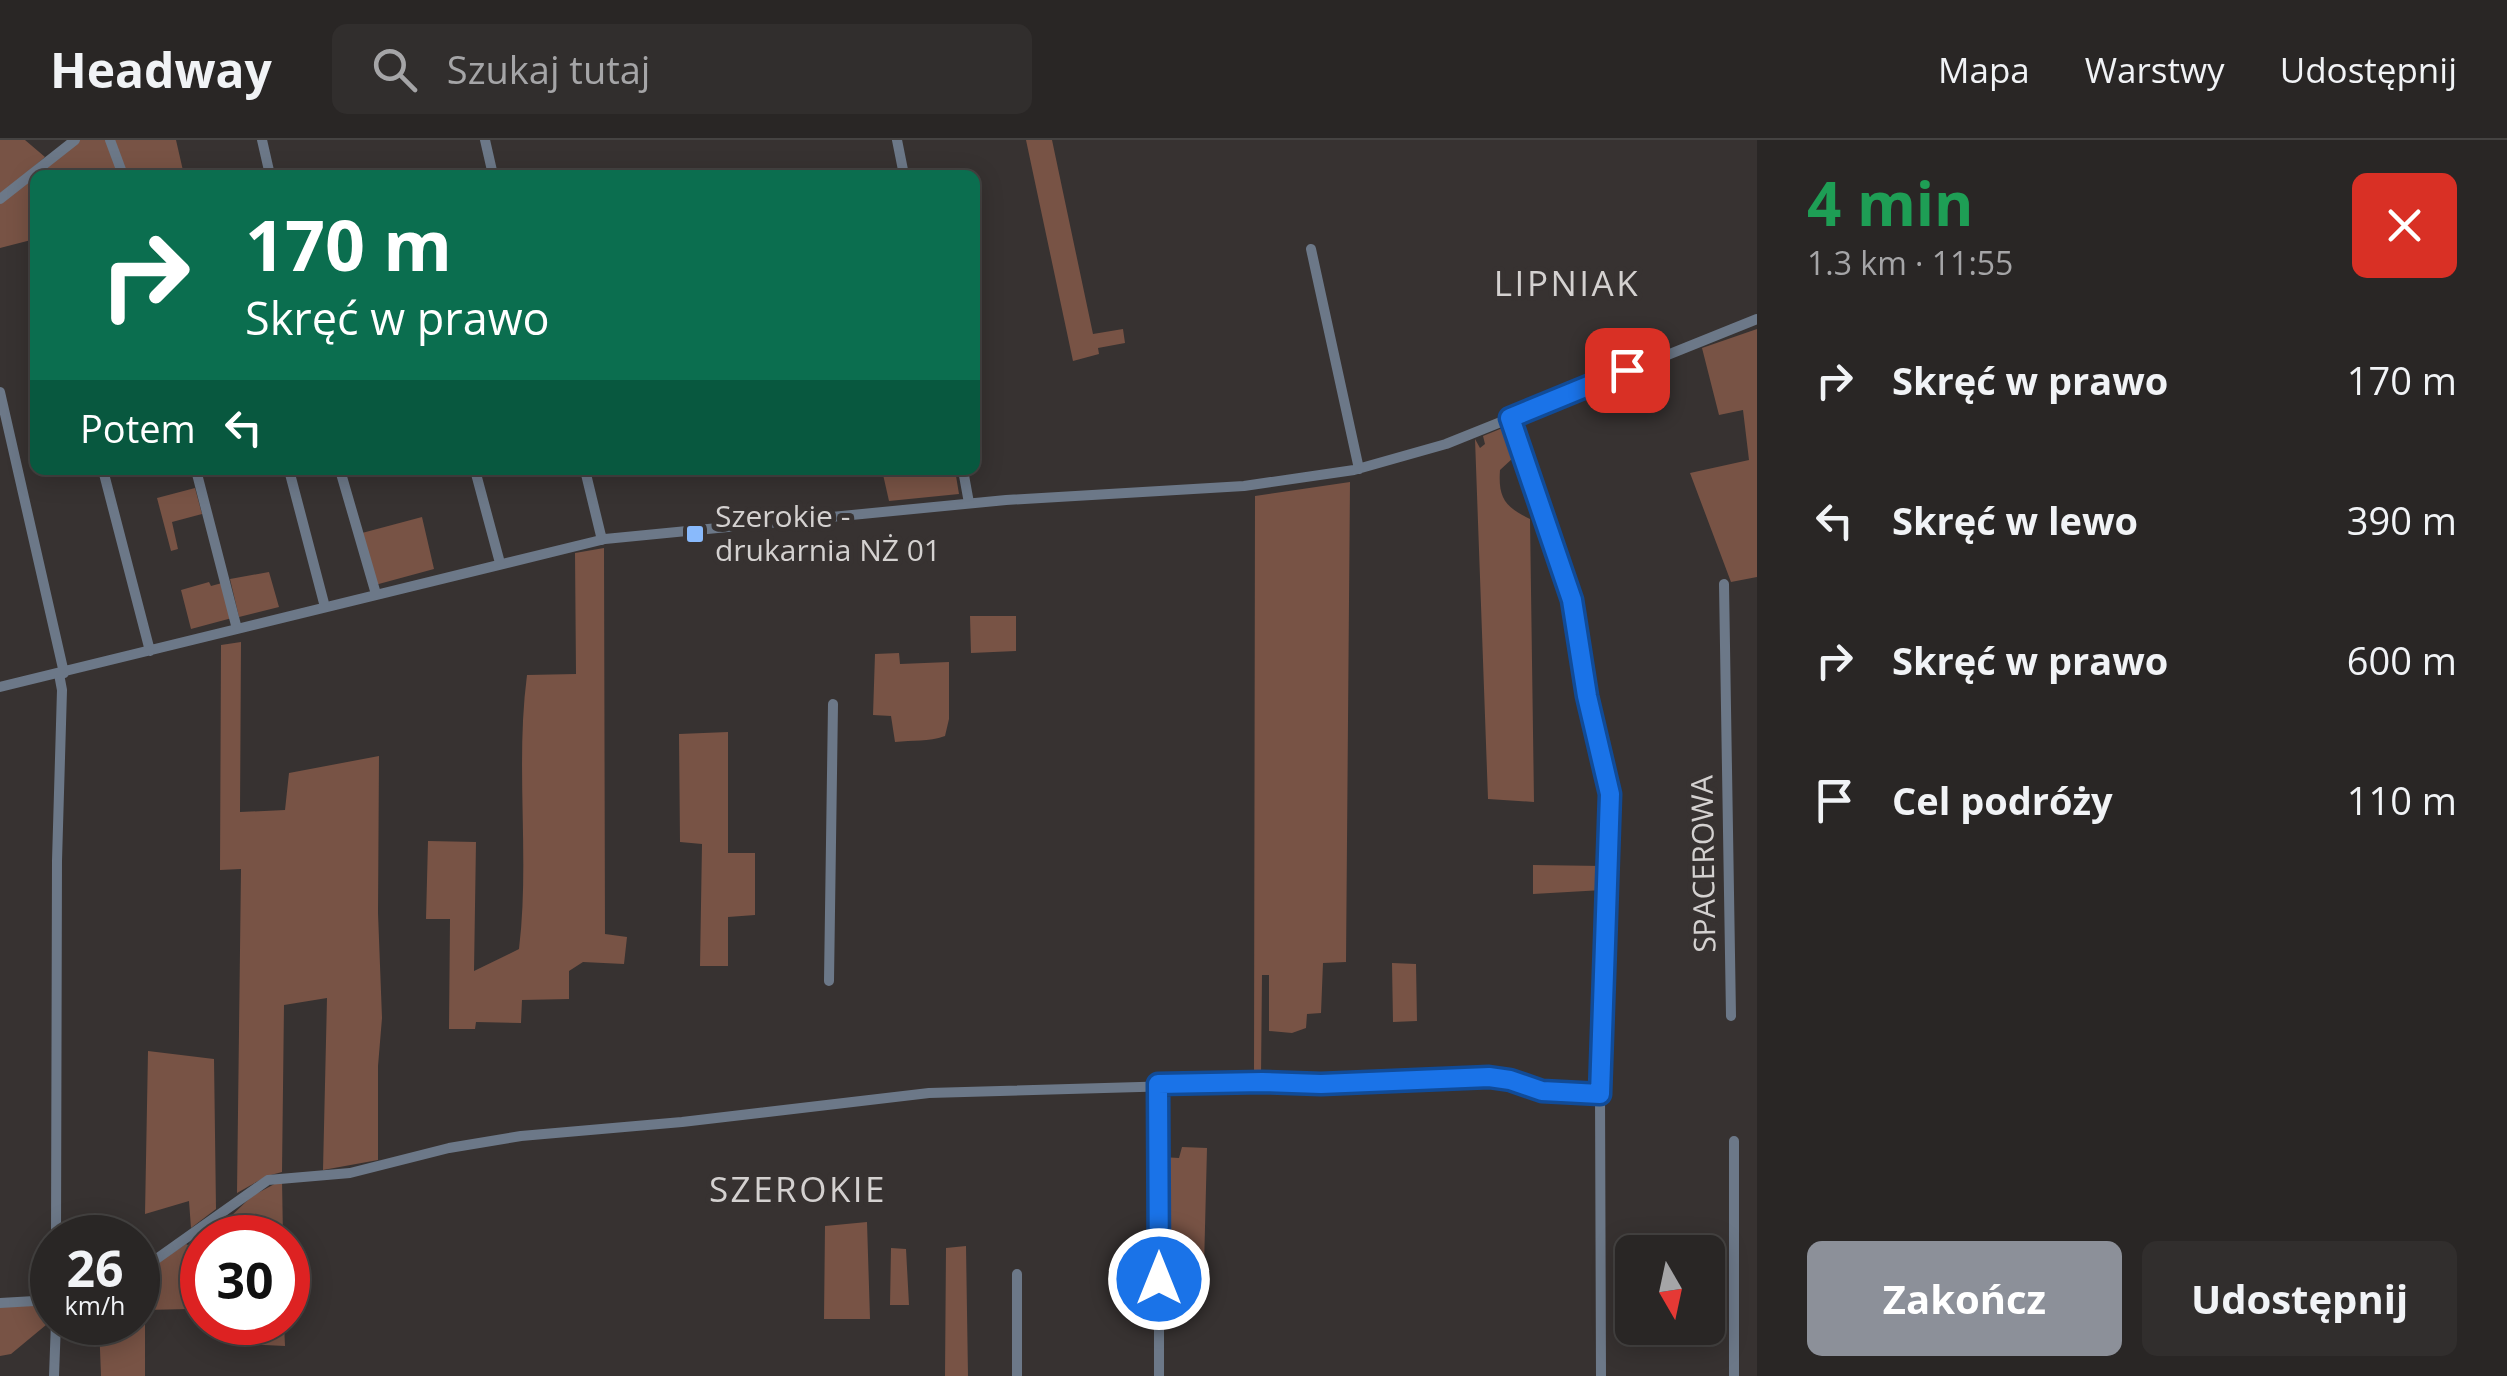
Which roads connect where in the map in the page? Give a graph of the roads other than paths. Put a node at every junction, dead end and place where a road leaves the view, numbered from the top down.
1 (74, 140) edge
2 (110, 140) edge
3 (262, 140) edge
4 (485, 140) edge
5 (897, 140) edge
6 (36, 170) edge
7 (121, 170) edge
8 (269, 170) edge
9 (491, 170) edge
10 (903, 170) edge
11 (30, 175) edge
12 (0, 199) edge
13 (1311, 249) dead end
14 (1757, 319) edge
15 (0, 392) edge
16 (1510, 418) junction
17 (1360, 469) junction
18 (104, 475) edge
19 (197, 475) edge
20 (290, 475) edge
21 (341, 475) edge
22 (476, 475) edge
23 (586, 475) edge
24 (965, 475) edge
25 (969, 503) junction
26 (602, 540) junction
27 (500, 564) junction
28 (1724, 584) dead end
29 (376, 594) junction
30 (325, 606) junction
31 (237, 629) junction
32 (150, 651) junction
33 (62, 673) junction
34 (0, 688) edge
35 (833, 704) dead end
36 (829, 980) dead end
37 (1732, 1016) dead end
38 (1158, 1084) junction
39 (1600, 1094) junction
40 (1734, 1140) dead end
41 (56, 1215) edge
42 (160, 1256) edge
43 (1017, 1274) dead end
44 (30, 1301) edge
45 (0, 1302) edge
46 (55, 1345) edge
47 (54, 1376) edge
48 (1017, 1376) edge
49 (1159, 1376) edge
50 (1601, 1376) edge
51 (1734, 1376) edge

1 - 6 street
2 - 7 street
3 - 8 street
4 - 9 street
5 - 10 street
11 - 12 street
13 - 17 street
14 - 16 street
15 - 33 street
16 - 17 street
16 - 39 street
17 - 25 street
18 - 32 street
19 - 31 street
20 - 30 street
21 - 29 street
22 - 27 street
23 - 26 street
24 - 25 street
25 - 26 street
26 - 27 street
27 - 29 street
28 - 37 street, SPACEROWA
29 - 30 street
30 - 31 street
31 - 32 street
32 - 33 street
33 - 34 street
33 - 41 street
35 - 36 street
38 - 39 street
38 - 42 street
38 - 49 street
39 - 50 street
40 - 51 street
43 - 48 street
44 - 45 street
46 - 47 street

